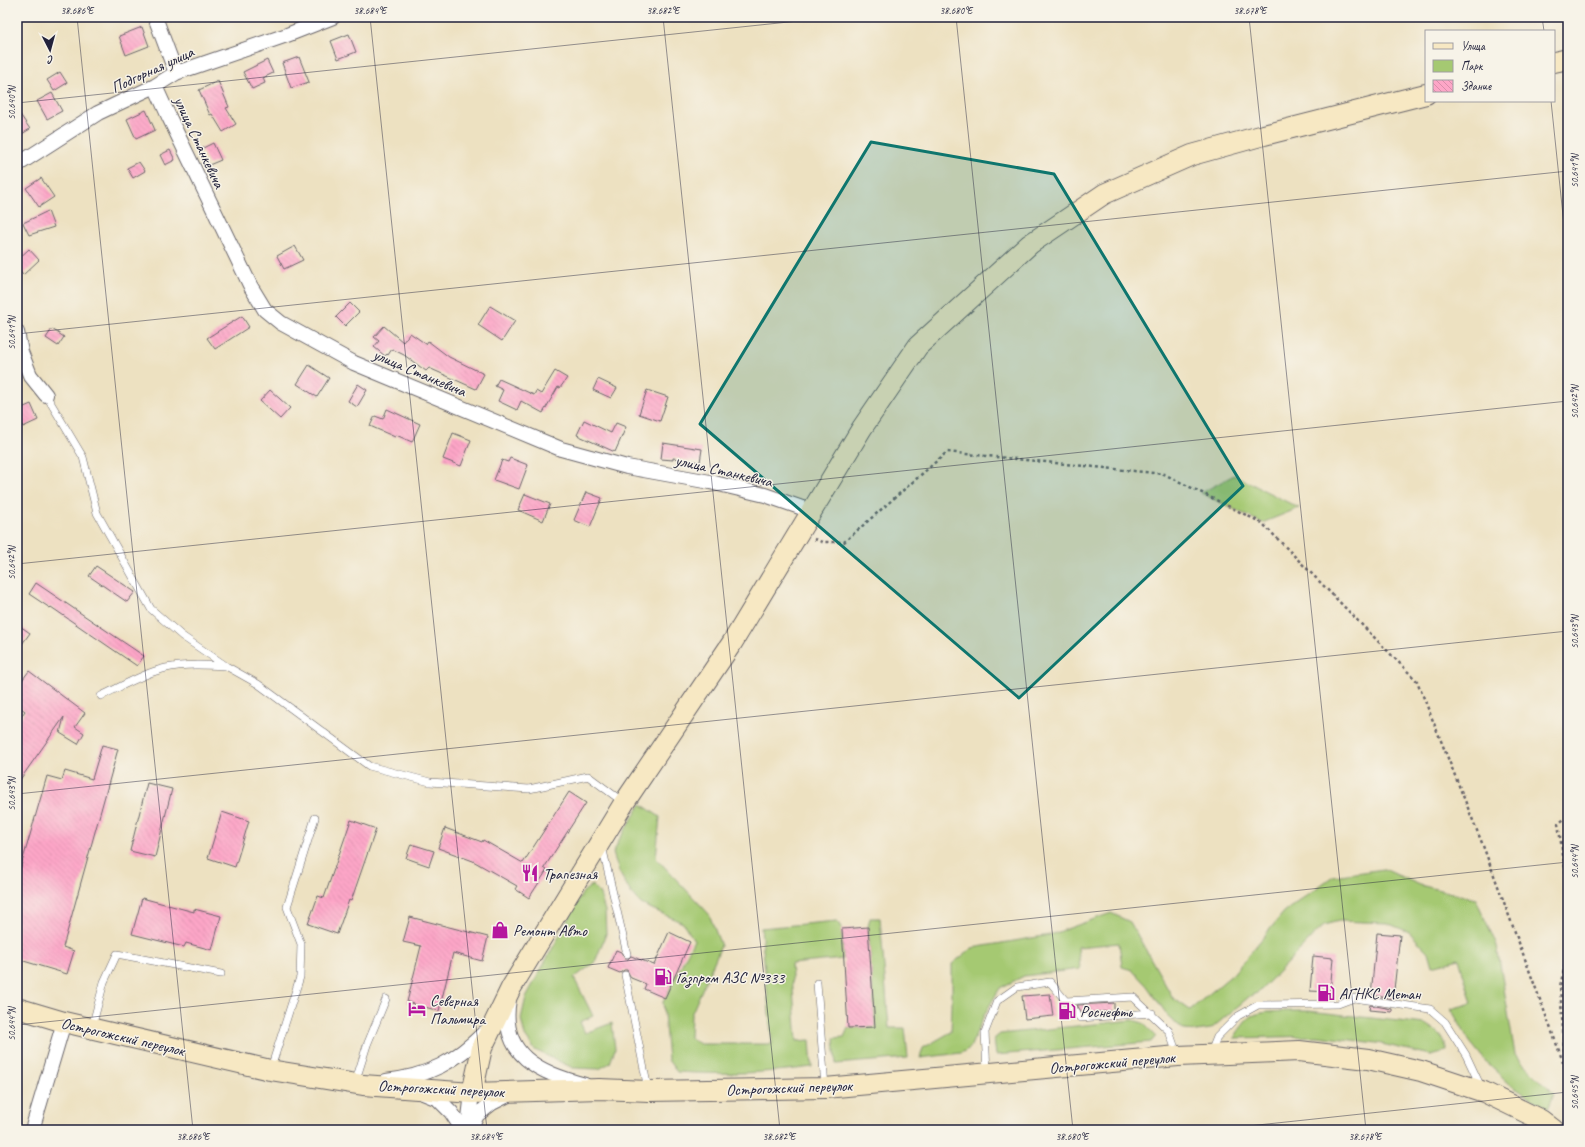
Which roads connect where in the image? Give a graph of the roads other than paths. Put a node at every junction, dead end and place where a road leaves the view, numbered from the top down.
1 (156, 17) edge
2 (333, 17) edge
3 (1568, 59) edge
4 (1555, 62) edge
5 (176, 73) junction
6 (155, 86) junction
7 (1425, 94) edge
8 (17, 165) edge
9 (17, 332) edge
10 (46, 395) joint
11 (811, 511) junction
12 (226, 666) junction
13 (101, 696) dead end
14 (624, 803) junction
15 (315, 818) dead end
16 (601, 841) junction
17 (628, 954) dead end
18 (221, 974) dead end
19 (625, 975) dead end
20 (817, 983) dead end
21 (511, 988) junction
22 (386, 999) dead end
23 (1066, 1001) junction
24 (17, 1008) edge
25 (1152, 1013) junction
26 (64, 1022) junction
27 (494, 1023) junction
28 (92, 1029) junction
29 (1211, 1054) junction
30 (1178, 1056) junction
31 (270, 1070) junction
32 (987, 1073) junction
33 (359, 1084) junction
34 (825, 1088) junction
35 (413, 1089) junction
36 (599, 1089) junction
37 (649, 1091) junction
38 (516, 1092) junction
39 (1484, 1092) junction
40 (472, 1093) junction
41 (32, 1130) edge
42 (463, 1130) edge
43 (469, 1130) edge
44 (1554, 1130) edge

1 - 5 street, улица Станкевича
2 - 5 street, Подгорная улица
3 - 4 main road
5 - 6 street, Подгорная улица
6 - 8 street, Подгорная улица
6 - 11 street, улица Станкевича
7 - 11 main road
9 - 10 street
10 - 12 lane
11 - 14 main road
12 - 13 lane
12 - 14 lane
14 - 16 main road
15 - 31 lane
16 - 17 lane
16 - 21 main road
18 - 28 lane
19 - 37 lane
20 - 34 lane
21 - 27 main road
21 - 36 street
22 - 33 lane
23 - 25 lane
23 - 25 lane
23 - 32 lane
24 - 26 main road, Острогожский переулок
25 - 30 lane
26 - 28 main road, Острогожский переулок
26 - 41 street
27 - 33 street
27 - 40 main road
28 - 31 main road, Острогожский переулок
29 - 30 main road, Острогожский переулок
29 - 39 main road, Острогожский переулок
29 - 39 lane
30 - 32 main road, Острогожский переулок
31 - 33 main road, Острогожский переулок
32 - 34 main road, Острогожский переулок
33 - 35 main road, Острогожский переулок
34 - 37 main road, Острогожский переулок
35 - 40 main road, Острогожский переулок
35 - 42 street
36 - 37 main road, Острогожский переулок
36 - 38 main road, Острогожский переулок
38 - 40 main road, Острогожский переулок
38 - 43 street
39 - 44 main road, Острогожский переулок
40 - 43 street

